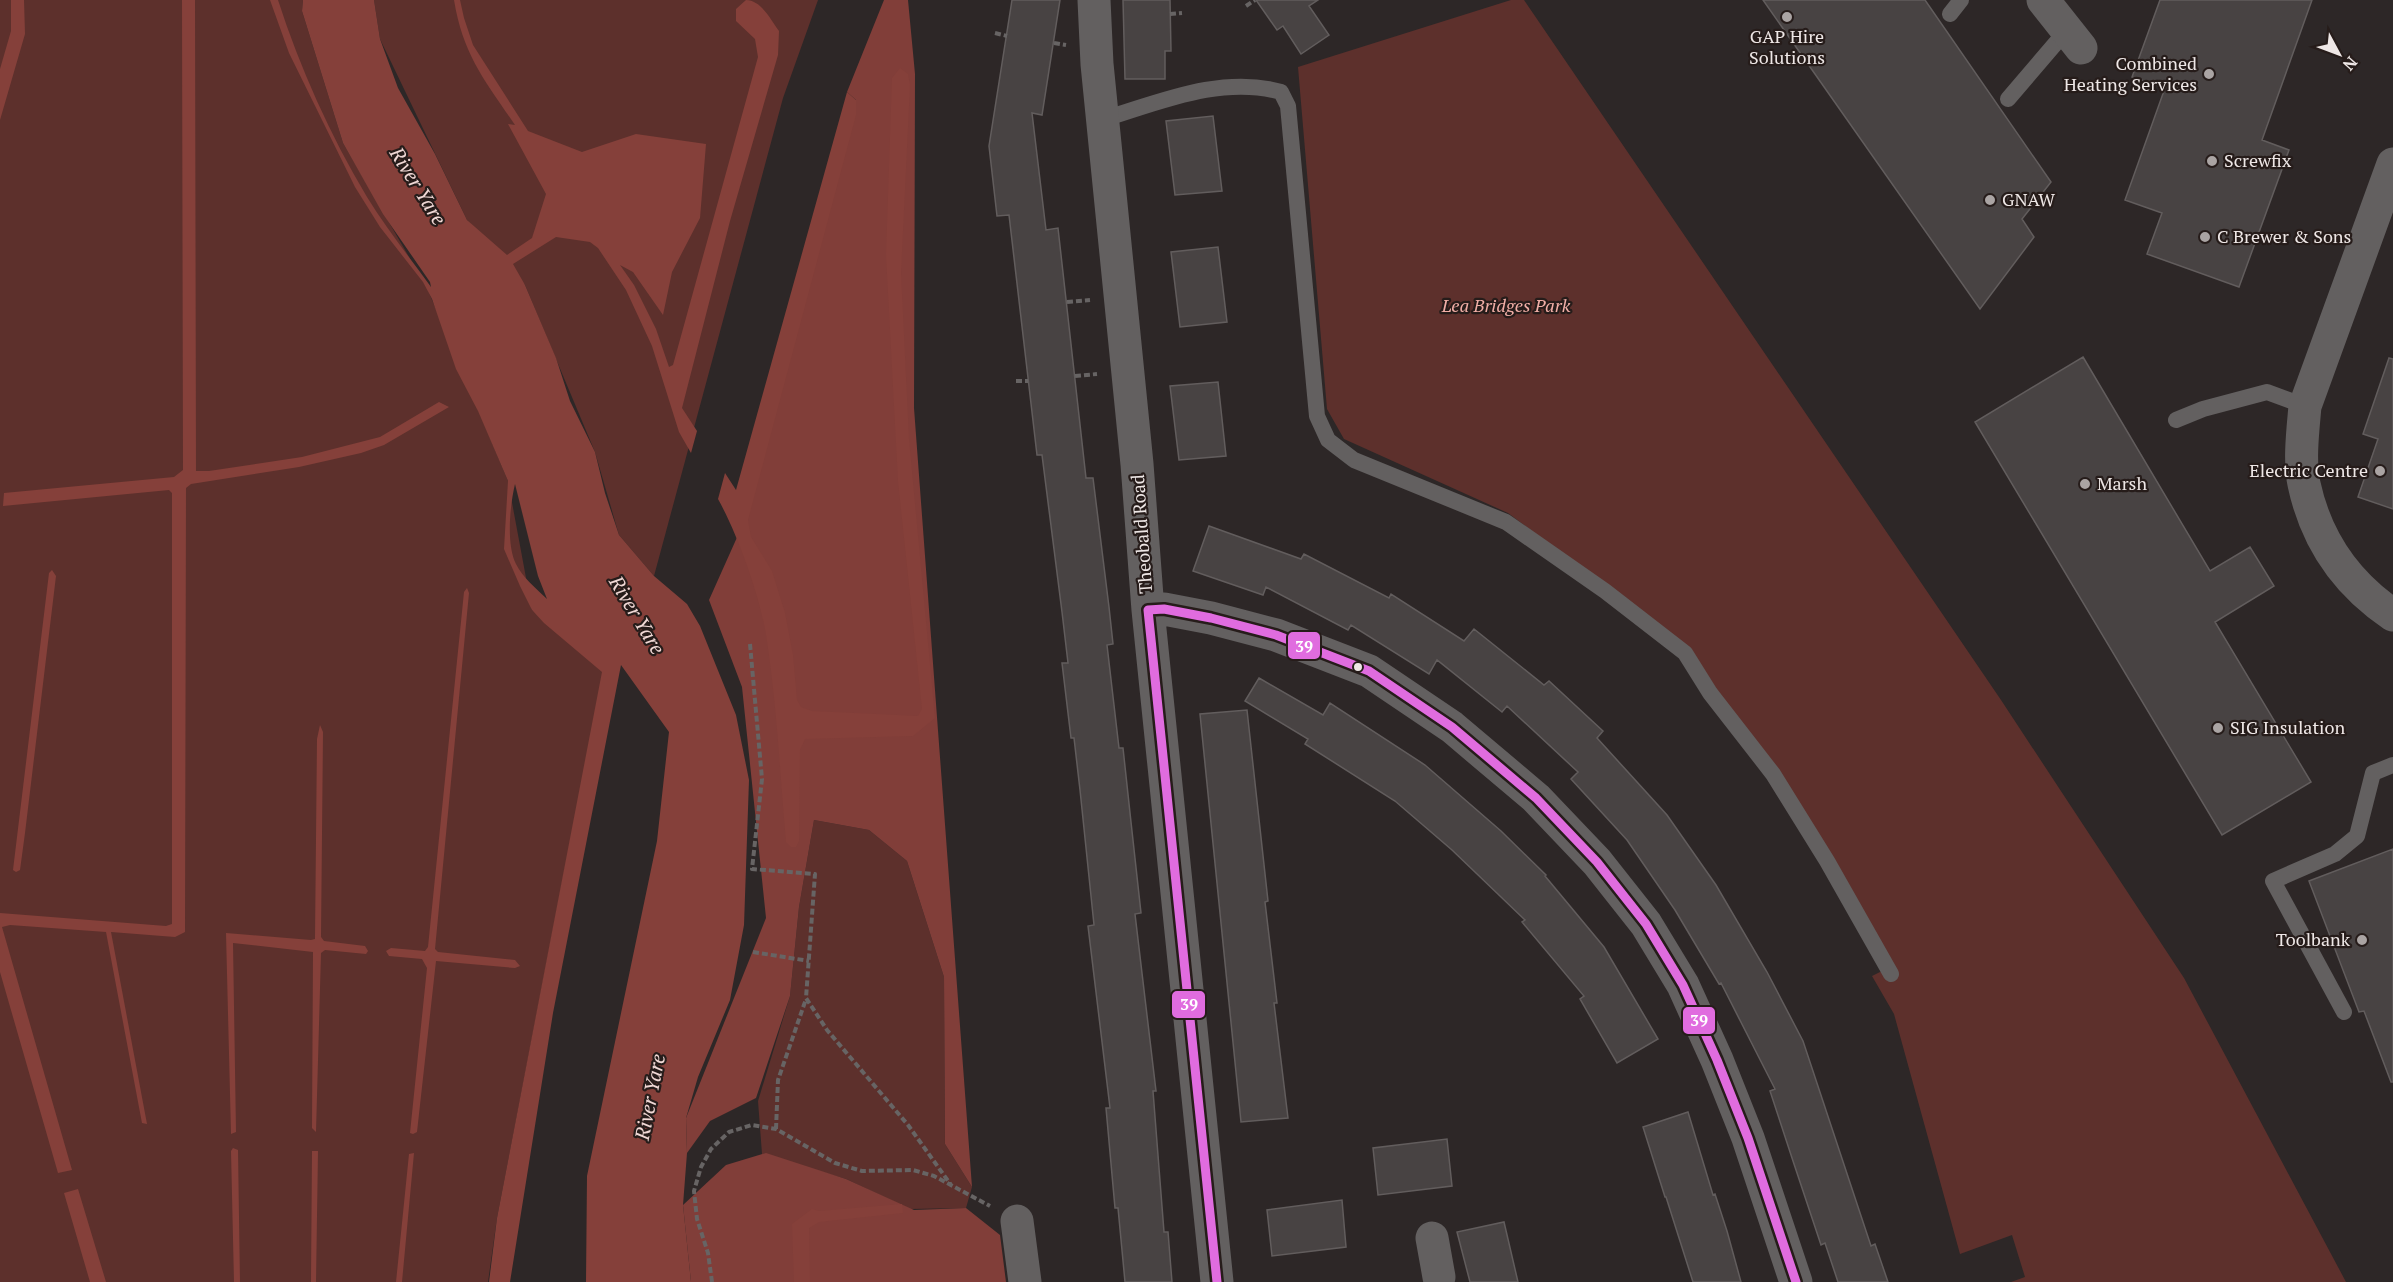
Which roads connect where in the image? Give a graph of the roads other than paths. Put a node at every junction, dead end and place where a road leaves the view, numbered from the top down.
1 (1094, 0) edge
2 (1961, 0) edge
3 (2043, 0) edge
4 (1950, 14) dead end
5 (2074, 39) joint
6 (2008, 99) dead end
7 (1104, 119) junction
8 (2392, 171) edge
9 (2305, 406) junction
10 (2176, 420) dead end
11 (1148, 610) junction
12 (2393, 615) edge
13 (2393, 765) edge
14 (1891, 974) dead end
15 (2344, 1012) dead end
16 (1017, 1221) road end
17 (1431, 1238) dead end
18 (1432, 1280) edge
19 (1025, 1282) edge
20 (1217, 1282) edge
21 (1796, 1282) edge

1 - 7 street, Theobald Road
2 - 4 lane
3 - 5 street
5 - 6 lane
7 - 11 street, Theobald Road
7 - 14 lane
8 - 9 street
9 - 10 lane
9 - 12 street
11 - 20 street, Theobald Road
11 - 21 street
13 - 15 lane
16 - 19 street
17 - 18 street

